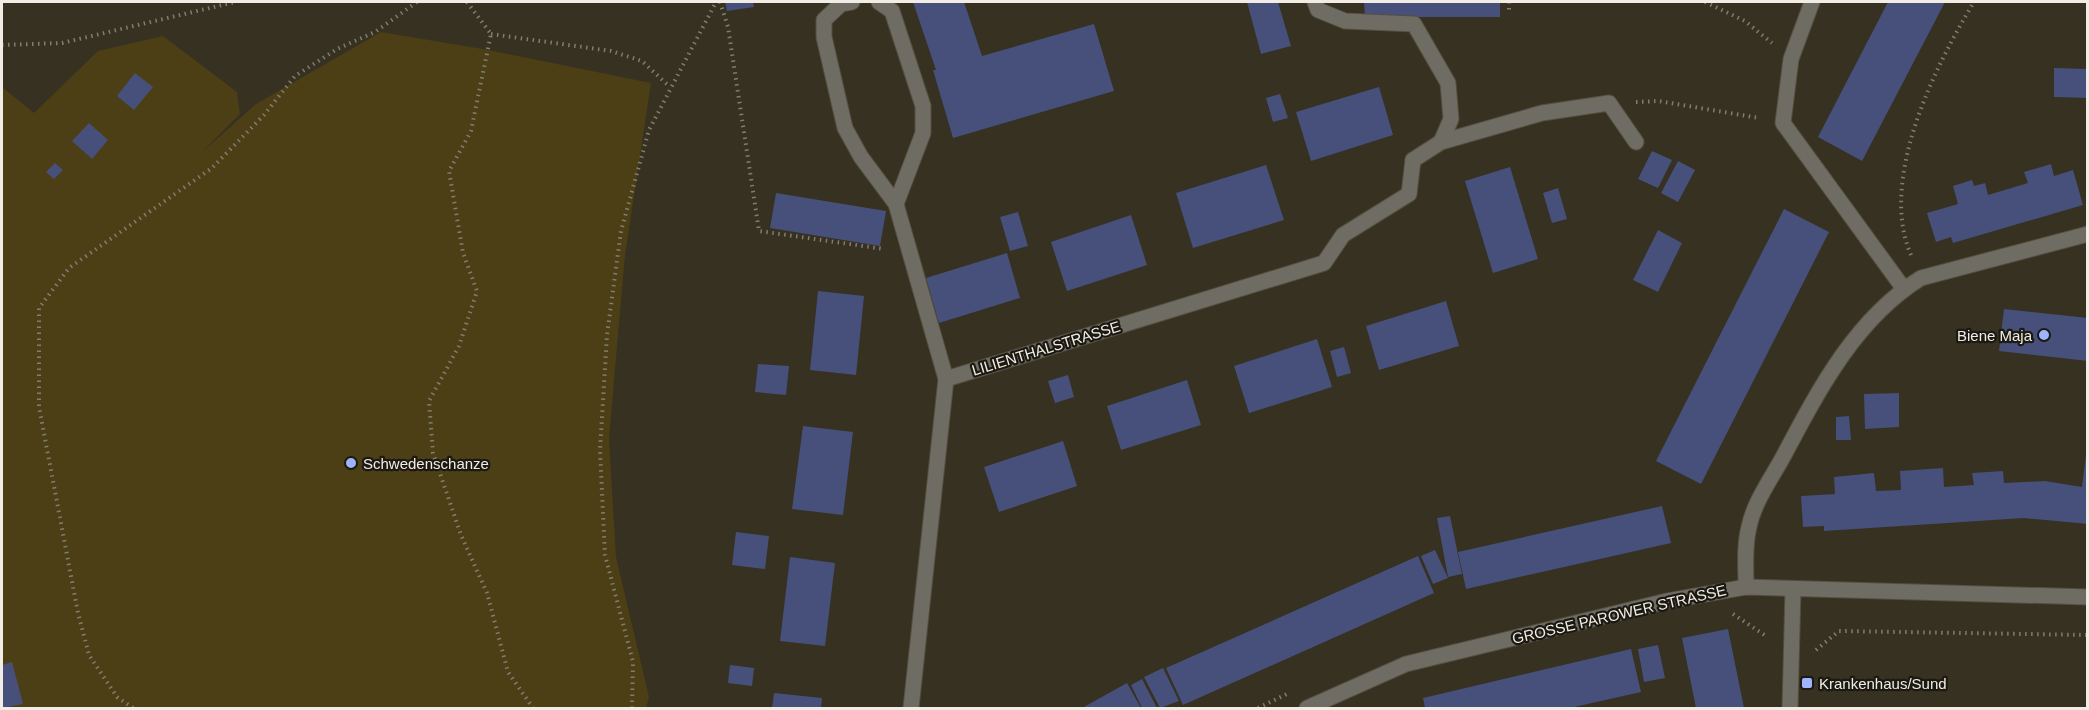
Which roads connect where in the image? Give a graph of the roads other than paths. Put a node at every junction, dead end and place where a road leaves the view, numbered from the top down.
1 (852, 2) edge
2 (879, 2) edge
3 (1316, 2) edge
4 (1812, 2) edge
5 (1441, 142) junction
6 (1636, 142) dead end
7 (896, 204) junction
8 (2088, 234) edge
9 (1904, 289) junction
10 (946, 379) junction
11 (1746, 587) junction
12 (1793, 590) junction
13 (2088, 597) edge
14 (911, 708) edge
15 (1307, 708) edge
16 (1790, 708) edge

1 - 7 street
2 - 7 street
3 - 5 street
4 - 9 street
5 - 6 street
5 - 10 street, LILIENTHALSTRASSE
7 - 10 street
8 - 9 street
9 - 11 street
10 - 14 street
11 - 12 street, GROSSE PAROWER STRASSE
11 - 15 street, GROSSE PAROWER STRASSE
12 - 13 street, GROSSE PAROWER STRASSE
12 - 16 street

